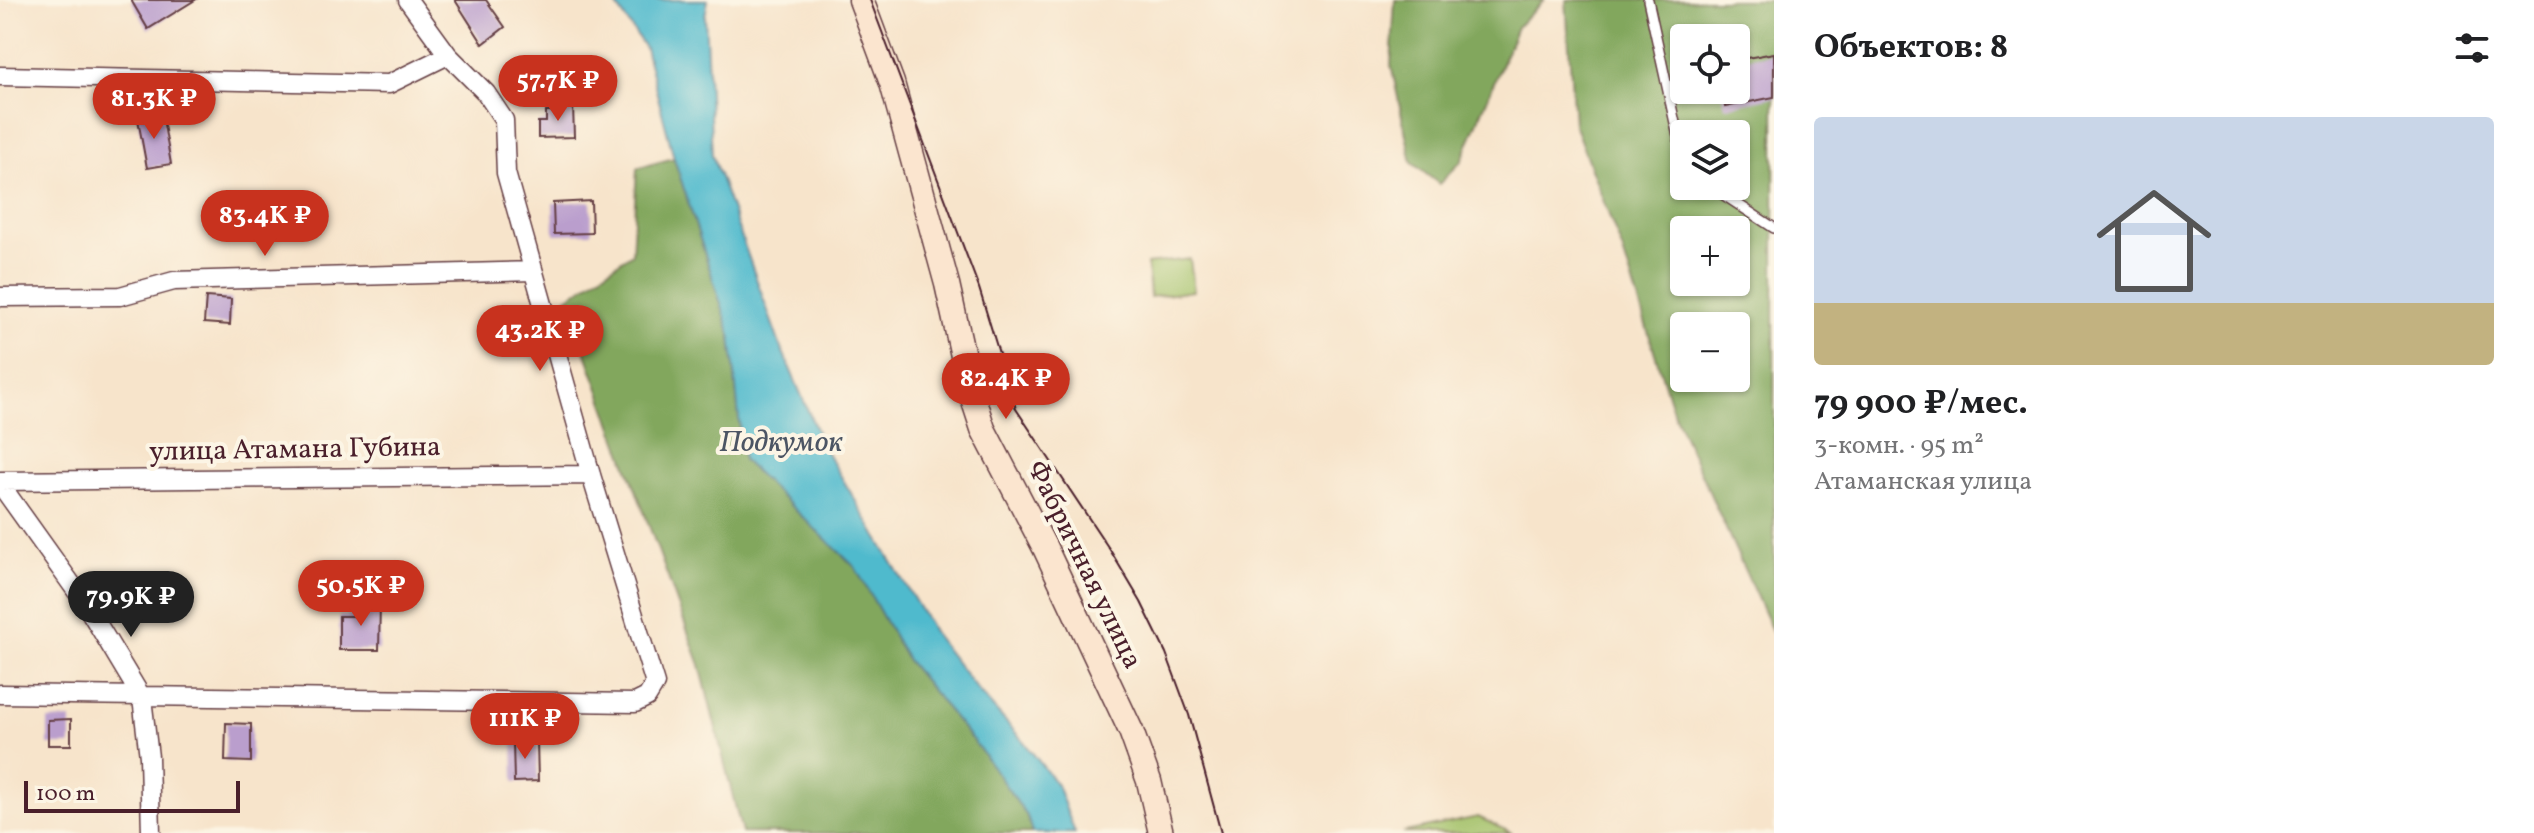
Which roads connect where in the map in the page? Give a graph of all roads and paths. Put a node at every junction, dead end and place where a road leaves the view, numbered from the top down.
1 (408, 0) edge
2 (861, 0) edge
3 (1648, 0) edge
4 (448, 55) junction
5 (0, 76) edge
6 (1674, 120) edge
7 (1731, 200) edge
8 (1774, 228) edge
9 (533, 271) junction
10 (0, 297) edge
11 (591, 475) junction
12 (0, 482) edge
13 (0, 694) edge
14 (142, 698) junction
15 (151, 833) edge
16 (1161, 833) edge

1 - 4 street
2 - 16 main road, Фабричная улица
3 - 6 lane
4 - 5 street
4 - 9 street
7 - 8 lane
9 - 10 street
9 - 11 street
11 - 12 street, улица Атамана Губина
11 - 14 street
12 - 14 street
13 - 14 street
14 - 15 street

